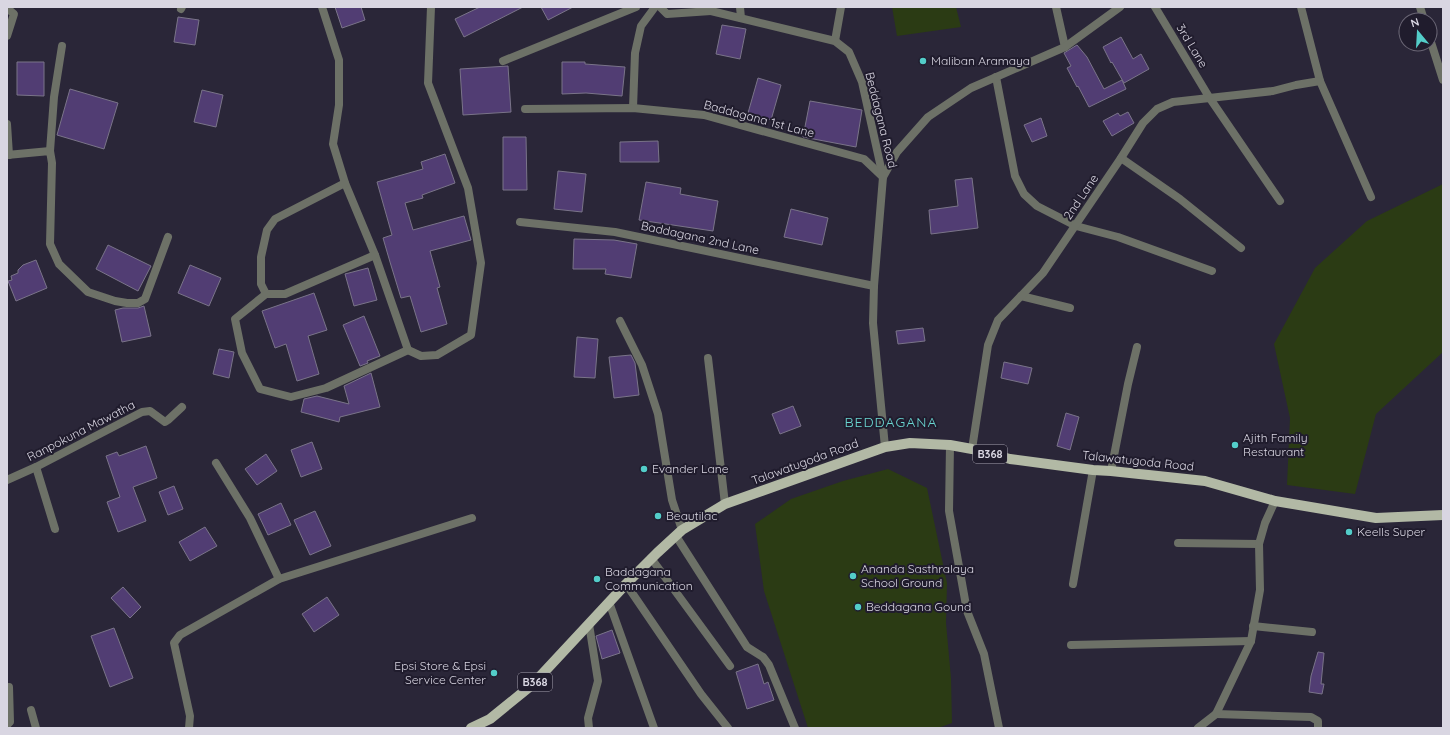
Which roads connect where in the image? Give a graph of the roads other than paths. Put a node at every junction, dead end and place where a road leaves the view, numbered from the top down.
1 (322, 7) edge
2 (432, 7) edge
3 (636, 7) edge
4 (654, 7) edge
5 (660, 7) edge
6 (700, 7) edge
7 (740, 7) edge
8 (841, 7) edge
9 (1056, 7) edge
10 (1120, 7) edge
11 (1155, 7) edge
12 (1301, 7) edge
13 (7, 8) edge
14 (711, 11) junction
15 (741, 18) junction
16 (7, 36) edge
17 (835, 41) junction
18 (62, 46) dead end
19 (1065, 47) junction
20 (1434, 52) edge
21 (503, 60) dead end
22 (996, 77) junction
23 (1443, 80) edge
24 (1320, 81) junction
25 (1209, 97) junction
26 (633, 108) junction
27 (525, 109) dead end
28 (7, 124) edge
29 (50, 151) junction
30 (8, 155) edge
31 (1122, 158) junction
32 (883, 177) junction
33 (345, 183) junction
34 (1371, 196) dead end
35 (1280, 201) dead end
36 (520, 222) dead end
37 (1076, 226) junction
38 (168, 237) dead end
39 (1241, 248) dead end
40 (375, 255) junction
41 (1212, 271) dead end
42 (874, 286) junction
43 (266, 294) junction
44 (1021, 296) junction
45 (1070, 308) dead end
46 (620, 321) dead end
47 (1137, 347) dead end
48 (408, 350) junction
49 (708, 358) dead end
50 (182, 407) dead end
51 (950, 445) junction
52 (885, 446) junction
53 (972, 449) junction
54 (216, 463) dead end
55 (36, 468) junction
56 (1093, 470) junction
57 (1111, 471) junction
58 (7, 480) edge
59 (1275, 501) junction
60 (725, 504) junction
61 (1443, 515) edge
62 (472, 518) dead end
63 (55, 529) dead end
64 (679, 533) junction
65 (1178, 543) dead end
66 (1259, 544) junction
67 (652, 558) junction
68 (279, 579) junction
69 (626, 584) junction
70 (1073, 584) dead end
71 (609, 602) junction
72 (589, 624) junction
73 (1253, 626) junction
74 (1312, 632) dead end
75 (1251, 641) junction
76 (1071, 645) dead end
77 (730, 666) dead end
78 (9, 687) dead end
79 (31, 710) dead end
80 (1216, 714) junction
81 (7, 725) edge
82 (36, 728) edge
83 (189, 728) edge
84 (471, 728) edge
85 (589, 728) edge
86 (654, 728) edge
87 (728, 728) edge
88 (794, 728) edge
89 (999, 728) edge
90 (1198, 728) edge
91 (1318, 728) edge

1 - 33 street
2 - 48 street
3 - 21 street
4 - 26 street
5 - 14 street
6 - 14 street, Beddagana Road
7 - 15 street
8 - 17 street
9 - 19 street
10 - 19 street
11 - 25 street, 3rd Lane
12 - 24 street
13 - 16 street
14 - 15 street, Beddagana Road
15 - 17 street, Beddagana Road
17 - 32 street, Beddagana Road
18 - 29 street
19 - 22 street
20 - 23 street
22 - 32 street
22 - 37 street
24 - 25 street, 2nd Lane
24 - 34 street
25 - 31 street, 2nd Lane
25 - 35 street, 3rd Lane
26 - 27 street, Baddagana 1st Lane
26 - 32 street, Baddagana 1st Lane
28 - 30 street
29 - 30 street
29 - 38 street
31 - 37 street, 2nd Lane
31 - 39 street
32 - 42 street, Beddagana Road
33 - 40 street
33 - 43 street
36 - 42 street, Baddagana 2nd Lane
37 - 41 street
37 - 44 street, 2nd Lane
40 - 43 street
40 - 48 street
42 - 52 street, Beddagana Road
43 - 48 street
44 - 45 street
44 - 53 street, 2nd Lane
46 - 64 street
47 - 57 street
49 - 60 street
50 - 55 street, Ranpokuna Mawatha
51 - 52 main road, Talawatugoda Road / B368
51 - 53 main road, Talawatugoda Road / B368
51 - 89 street
52 - 60 main road, Talawatugoda Road / B368
53 - 56 main road, Talawatugoda Road / B368
54 - 68 street
55 - 58 street, Ranpokuna Mawatha
55 - 63 street
56 - 57 main road, Talawatugoda Road / B368
56 - 70 street
57 - 59 main road, Talawatugoda Road / B368
59 - 61 main road, Talawatugoda Road / B368
59 - 66 street
60 - 64 main road, Talawatugoda Road / B368
62 - 68 street
64 - 67 main road, Talawatugoda Road / B368
64 - 88 street
65 - 66 street
66 - 73 street
67 - 69 main road, Talawatugoda Road / B368
67 - 77 street
68 - 83 street
69 - 71 main road, Talawatugoda Road / B368
69 - 87 street
71 - 72 main road, Talawatugoda Road / B368
71 - 86 street
72 - 84 main road, Talawatugoda Road / B368
72 - 85 street
73 - 74 street
73 - 75 street
75 - 76 street
75 - 80 street
78 - 81 street
79 - 82 street
80 - 90 street
80 - 91 street

